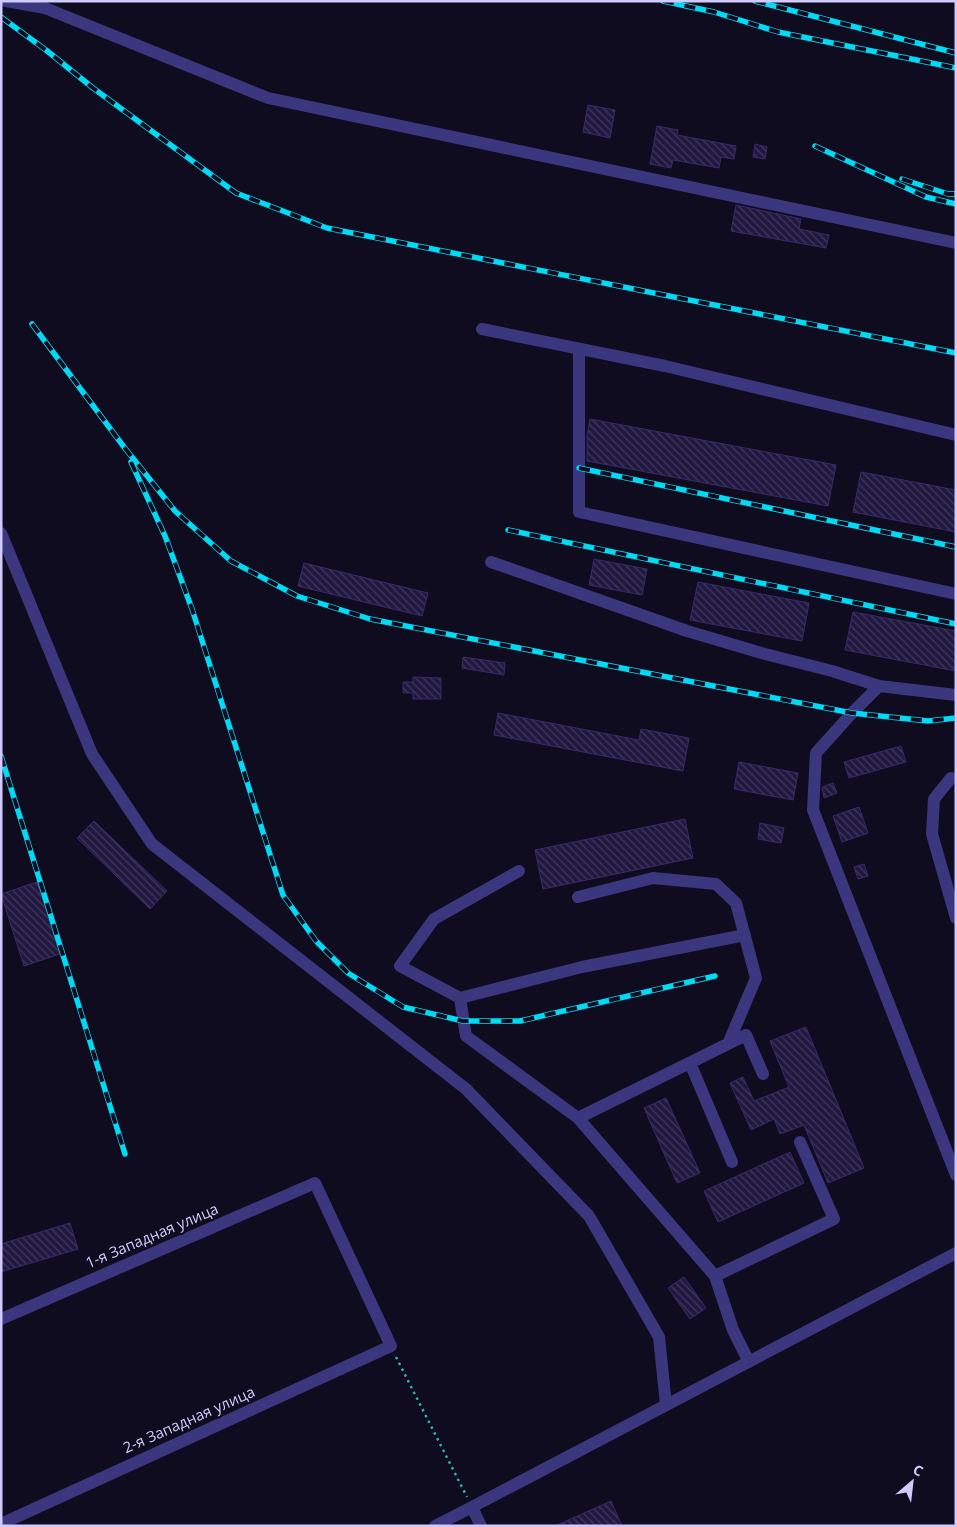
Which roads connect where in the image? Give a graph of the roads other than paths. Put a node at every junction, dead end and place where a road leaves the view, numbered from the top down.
1 (6, 1) edge
2 (956, 243) edge
3 (482, 329) dead end
4 (579, 349) junction
5 (956, 435) edge
6 (1, 533) edge
7 (491, 562) dead end
8 (956, 594) edge
9 (880, 686) junction
10 (956, 695) edge
11 (951, 778) dead end
12 (519, 871) dead end
13 (578, 897) dead end
14 (956, 918) edge
15 (745, 935) junction
16 (460, 998) junction
17 (728, 1044) junction
18 (690, 1063) junction
19 (763, 1074) dead end
20 (578, 1118) junction
21 (800, 1142) dead end
22 (732, 1162) dead end
23 (956, 1175) edge
24 (956, 1253) edge
25 (715, 1276) junction
26 (1, 1319) edge
27 (391, 1346) joint
28 (749, 1362) junction
29 (666, 1405) junction
30 (472, 1507) junction
31 (1, 1524) edge
32 (435, 1526) edge
33 (481, 1526) edge

1 - 2 street
3 - 4 street
4 - 5 street
4 - 8 street
6 - 29 street
7 - 9 street
9 - 10 street
9 - 23 street
11 - 14 street
12 - 16 street
13 - 15 street
15 - 16 street
15 - 17 street
16 - 20 street
17 - 18 street
17 - 19 street
18 - 20 street
18 - 22 street
20 - 25 street
21 - 25 street
24 - 28 street
25 - 28 street
26 - 27 street, 1-я Западная улица
27 - 31 street, 2-я Западная улица
28 - 29 street
29 - 30 street
30 - 32 street
30 - 33 street

